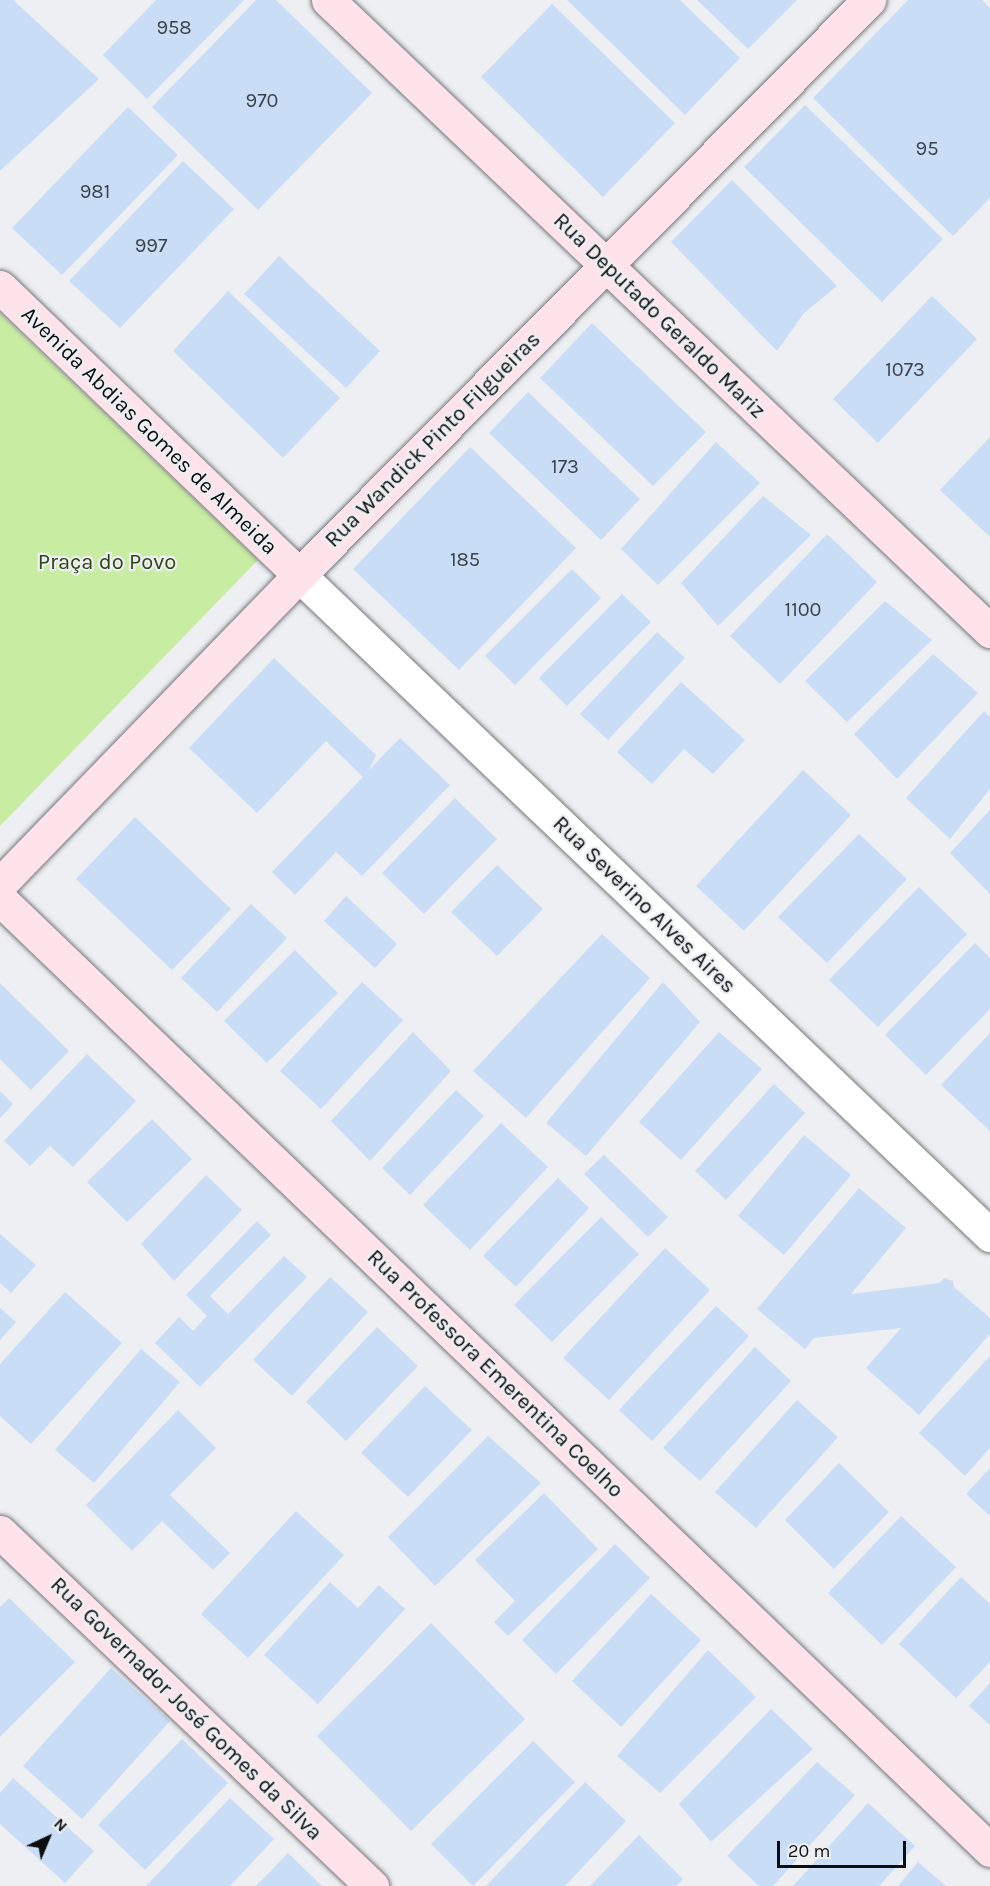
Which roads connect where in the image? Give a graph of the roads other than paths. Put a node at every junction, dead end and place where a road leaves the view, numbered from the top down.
1 (328, 0) edge
2 (869, 0) edge
3 (607, 267) junction
4 (0, 287) edge
5 (298, 574) junction
6 (990, 631) edge
7 (0, 884) edge
8 (0, 899) edge
9 (990, 1235) edge
10 (0, 1532) edge
11 (990, 1850) edge
12 (372, 1886) edge

1 - 3 street, Rua Deputado Geraldo Mariz
2 - 3 street, Rua Wandick Pinto Filgueiras
3 - 5 street, Rua Wandick Pinto Filgueiras
3 - 6 street, Rua Deputado Geraldo Mariz
4 - 5 street, Avenida Abdias Gomes de Almeida
5 - 7 street, Rua Wandick Pinto Filgueiras
5 - 9 street, Rua Severino Alves Aires
8 - 11 street, Rua Professora Emerentina Coelho
10 - 12 street, Rua Governador José Gomes da Silva

